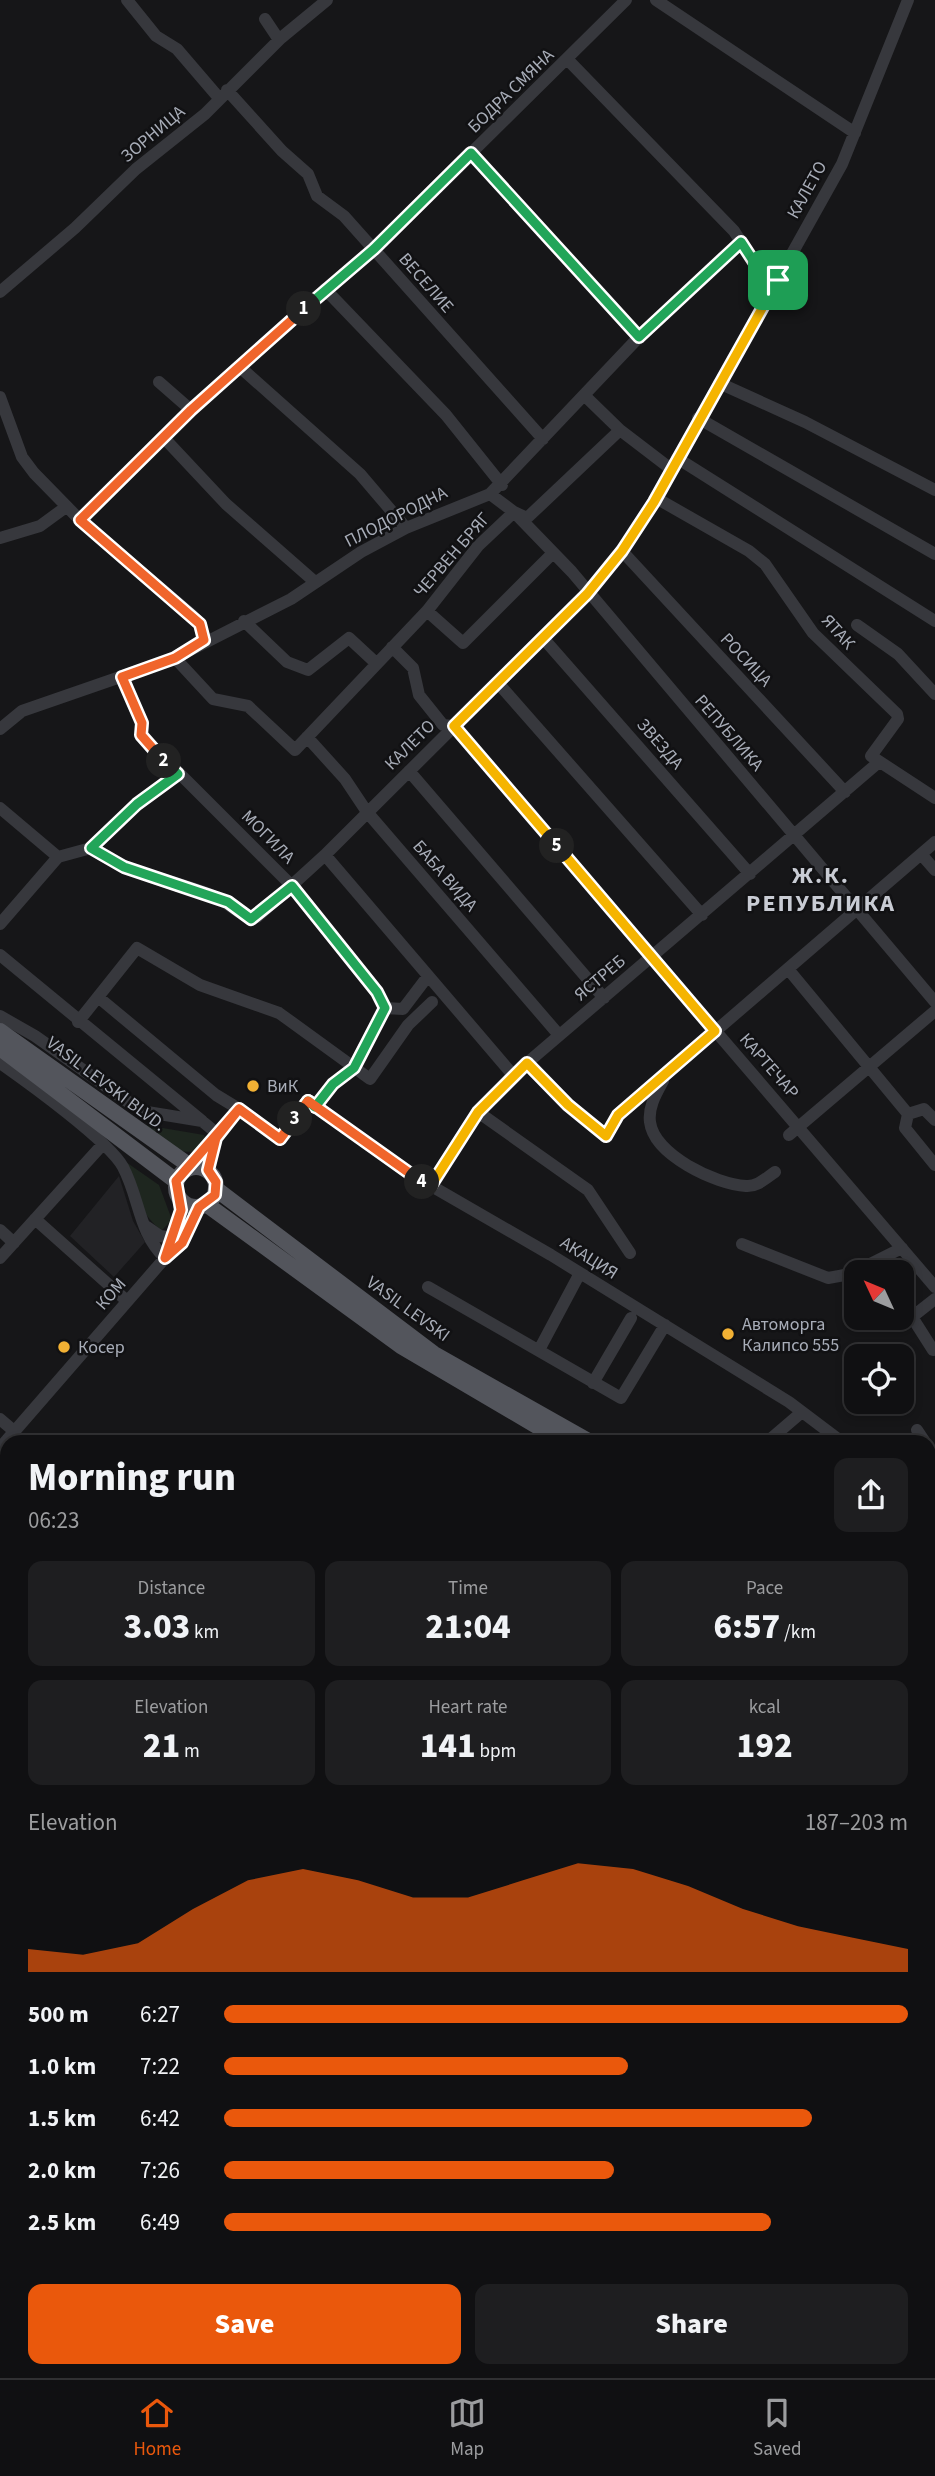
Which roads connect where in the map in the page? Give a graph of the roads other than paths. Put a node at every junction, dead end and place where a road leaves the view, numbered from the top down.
1 (128, 0) edge
2 (327, 0) edge
3 (626, 0) edge
4 (656, 0) edge
5 (908, 0) edge
6 (265, 19) dead end
7 (279, 40) junction
8 (568, 60) junction
9 (223, 94) junction
10 (855, 133) junction
11 (471, 153) junction
12 (741, 242) junction
13 (374, 249) junction
14 (778, 280) junction
15 (325, 289) junction
16 (0, 292) edge
17 (639, 337) junction
18 (241, 368) junction
19 (159, 382) dead end
20 (719, 383) junction
21 (584, 395) junction
22 (0, 397) edge
23 (191, 410) junction
24 (698, 418) junction
25 (620, 430) junction
26 (164, 439) junction
27 (543, 439) junction
28 (674, 464) junction
29 (502, 485) junction
30 (935, 490) edge
31 (490, 494) junction
32 (656, 498) junction
33 (66, 507) junction
34 (514, 512) junction
35 (80, 520) junction
36 (406, 528) junction
37 (0, 538) edge
38 (622, 551) junction
39 (553, 553) junction
40 (935, 554) edge
41 (315, 582) junction
42 (587, 594) junction
43 (427, 611) junction
44 (244, 621) junction
45 (935, 621) edge
46 (857, 625) dead end
47 (543, 638) junction
48 (204, 640) junction
49 (392, 648) junction
50 (175, 658) junction
51 (377, 664) junction
52 (122, 677) junction
53 (498, 683) junction
54 (935, 695) edge
55 (454, 726) junction
56 (0, 729) edge
57 (307, 737) junction
58 (879, 762) junction
59 (409, 771) junction
60 (178, 774) junction
61 (845, 792) junction
62 (935, 799) edge
63 (0, 808) edge
64 (367, 812) junction
65 (794, 835) junction
66 (935, 842) edge
67 (91, 848) junction
68 (921, 854) junction
69 (325, 855) junction
70 (58, 857) junction
71 (935, 870) edge
72 (750, 874) junction
73 (292, 886) junction
74 (856, 910) junction
75 (702, 915) junction
76 (0, 924) edge
77 (0, 955) edge
78 (652, 957) junction
79 (788, 969) junction
80 (428, 976) junction
81 (98, 997) junction
82 (604, 998) junction
83 (432, 1002) dead end
84 (935, 1002) edge
85 (385, 1008) junction
86 (935, 1011) edge
87 (0, 1016) edge
88 (78, 1022) junction
89 (0, 1031) edge
90 (715, 1031) junction
91 (559, 1035) junction
92 (0, 1048) edge
93 (0, 1063) edge
94 (527, 1063) junction
95 (870, 1066) junction
96 (354, 1068) junction
97 (667, 1073) junction
98 (513, 1075) junction
99 (315, 1107) junction
100 (239, 1109) junction
101 (478, 1112) junction
102 (908, 1114) junction
103 (935, 1120) edge
104 (202, 1121) junction
105 (794, 1131) junction
106 (216, 1138) junction
107 (103, 1144) junction
108 (935, 1165) edge
109 (190, 1166) junction
110 (208, 1170) junction
111 (775, 1172) dead end
112 (176, 1181) junction
113 (430, 1187) junction
114 (216, 1189) junction
115 (181, 1201) junction
116 (203, 1206) junction
117 (35, 1219) junction
118 (144, 1225) junction
119 (0, 1230) edge
120 (173, 1238) junction
121 (14, 1243) junction
122 (742, 1244) dead end
123 (902, 1248) junction
124 (630, 1253) dead end
125 (0, 1258) edge
126 (165, 1258) junction
127 (580, 1273) junction
128 (428, 1287) dead end
129 (935, 1287) edge
130 (935, 1299) edge
131 (127, 1301) junction
132 (631, 1318) dead end
133 (665, 1325) junction
134 (539, 1350) junction
135 (933, 1350) dead end
136 (593, 1383) junction
137 (802, 1412) junction
138 (0, 1419) edge
139 (917, 1430) dead end
140 (14, 1432) junction
141 (11, 1435) edge
142 (552, 1435) edge
143 (578, 1435) edge
144 (775, 1435) edge
145 (833, 1435) edge
146 (920, 1435) edge

1 - 9 street, ВЕСЕЛИЕ
2 - 7 street, ЗОРНИЦА
3 - 8 street, БОДРА СМЯНА
4 - 10 street
5 - 10 street, КАЛЕТО
6 - 7 street
7 - 9 street, ЗОРНИЦА
8 - 11 street, БОДРА СМЯНА
8 - 12 street
9 - 13 street, ВЕСЕЛИЕ
9 - 16 street, ЗОРНИЦА
10 - 14 street, КАЛЕТО
11 - 13 street, БОДРА СМЯНА
11 - 17 street
12 - 14 street
12 - 17 street, ПЛОДОРОДНА
13 - 15 street, БОДРА СМЯНА
13 - 27 street, ВЕСЕЛИЕ
14 - 20 street, КАЛЕТО
15 - 18 street, БОДРА СМЯНА
15 - 29 street
17 - 21 street, ПЛОДОРОДНА
18 - 23 street, БОДРА СМЯНА
18 - 36 street
19 - 23 street
20 - 24 street, КАЛЕТО
20 - 30 street
21 - 25 street
21 - 27 street, ПЛОДОРОДНА
22 - 33 street
23 - 26 street, БОДРА СМЯНА
24 - 28 street, КАЛЕТО
24 - 40 street
25 - 28 street
25 - 34 street, ЧЕРВЕН БРЯГ
26 - 35 street, БОДРА СМЯНА
26 - 41 street
27 - 29 street, ПЛОДОРОДНА
28 - 32 street, КАЛЕТО
28 - 45 street
29 - 31 street, ПЛОДОРОДНА
31 - 34 street, РЕПУБЛИКА
31 - 36 street, ПЛОДОРОДНА
32 - 38 street, КАЛЕТО
32 - 58 street, ЯТАК
33 - 35 street
33 - 37 street
34 - 39 street, РЕПУБЛИКА
34 - 43 street, ЧЕРВЕН БРЯГ
35 - 48 street
36 - 41 street, ПЛОДОРОДНА
38 - 42 street, КАЛЕТО
38 - 61 street, РОСИЦА
39 - 42 street, РЕПУБЛИКА
39 - 43 street
41 - 44 street, ПЛОДОРОДНА
42 - 47 street, КАЛЕТО
42 - 65 street, РЕПУБЛИКА
43 - 49 street, ЧЕРВЕН БРЯГ
44 - 48 street, ПЛОДОРОДНА
44 - 51 street
46 - 54 street
47 - 53 street, КАЛЕТО
47 - 72 street, ЗВЕЗДА
48 - 50 street, ПЛОДОРОДНА
49 - 51 street, ЧЕРВЕН БРЯГ
49 - 55 street, КАРТЕЧАР
50 - 52 street, ПЛОДОРОДНА
50 - 57 street
51 - 57 street, ЧЕРВЕН БРЯГ
52 - 56 street, ПЛОДОРОДНА
52 - 60 street, МОГИЛА
53 - 55 street, КАЛЕТО
53 - 75 street
55 - 59 street, КАЛЕТО
55 - 78 street, КАРТЕЧАР
57 - 64 street, БАБА ВИДА
58 - 61 street, ЯСТРЕБ
58 - 62 street
59 - 64 street, КАЛЕТО
59 - 82 street
60 - 67 street
60 - 73 street, МОГИЛА
61 - 65 street, ЯСТРЕБ
63 - 70 street
64 - 69 street, КАЛЕТО
64 - 91 street, БАБА ВИДА
65 - 72 street, ЯСТРЕБ
65 - 74 street, РЕПУБЛИКА
66 - 68 street
67 - 70 street
67 - 73 street, КАЛЕТО
68 - 71 street
68 - 74 street
69 - 73 street, КАЛЕТО
69 - 80 street
70 - 76 street
72 - 75 street, ЯСТРЕБ
73 - 85 street, МОГИЛА
74 - 79 street
74 - 84 street, РЕПУБЛИКА
75 - 78 street, ЯСТРЕБ
77 - 88 street
78 - 82 street, ЯСТРЕБ
78 - 90 street, КАРТЕЧАР
79 - 90 street
79 - 95 street
80 - 85 street
80 - 98 street
81 - 88 street
81 - 96 street
81 - 100 street
82 - 91 street, ЯСТРЕБ
83 - 96 street
85 - 96 street
86 - 95 street
87 - 104 street
88 - 104 street
89 - 109 main road, VASIL LEVSKI BLVD.
90 - 97 street
90 - 105 street, КАРТЕЧАР
91 - 94 street, ЯСТРЕБ
92 - 112 main road, VASIL LEVSKI BLVD.
93 - 107 street
94 - 97 street
94 - 98 street, ЯСТРЕБ
95 - 102 street
95 - 105 street
96 - 99 street
97 - 111 street
98 - 101 street, ЯСТРЕБ
99 - 100 street
99 - 113 street, АКАЦИЯ
100 - 106 street
101 - 113 street, ЯСТРЕБ
101 - 124 street
102 - 103 street
102 - 108 street
104 - 106 street
105 - 123 street, КАРТЕЧАР
106 - 109 street
106 - 110 street
107 - 117 street
107 - 118 street
109 - 110 main road
109 - 112 main road
110 - 114 main road
112 - 115 main road
113 - 127 street, АКАЦИЯ
114 - 116 main road
114 - 143 main road, VASIL LEVSKI
115 - 116 main road
115 - 120 street
116 - 126 street, КОМ
116 - 142 main road, VASIL LEVSKI
117 - 121 street
117 - 131 street
118 - 120 street
118 - 126 street
119 - 121 street
120 - 126 street
121 - 125 street
122 - 123 street
123 - 129 street, КАРТЕЧАР
126 - 131 street, КОМ
127 - 133 street, АКАЦИЯ
127 - 134 street
128 - 134 street
130 - 135 street
131 - 140 street, КОМ
132 - 136 street
133 - 136 street
133 - 137 street, АКАЦИЯ
134 - 136 street
137 - 144 street
137 - 145 street, АКАЦИЯ
138 - 140 street
139 - 146 street
140 - 141 street, КОМ

